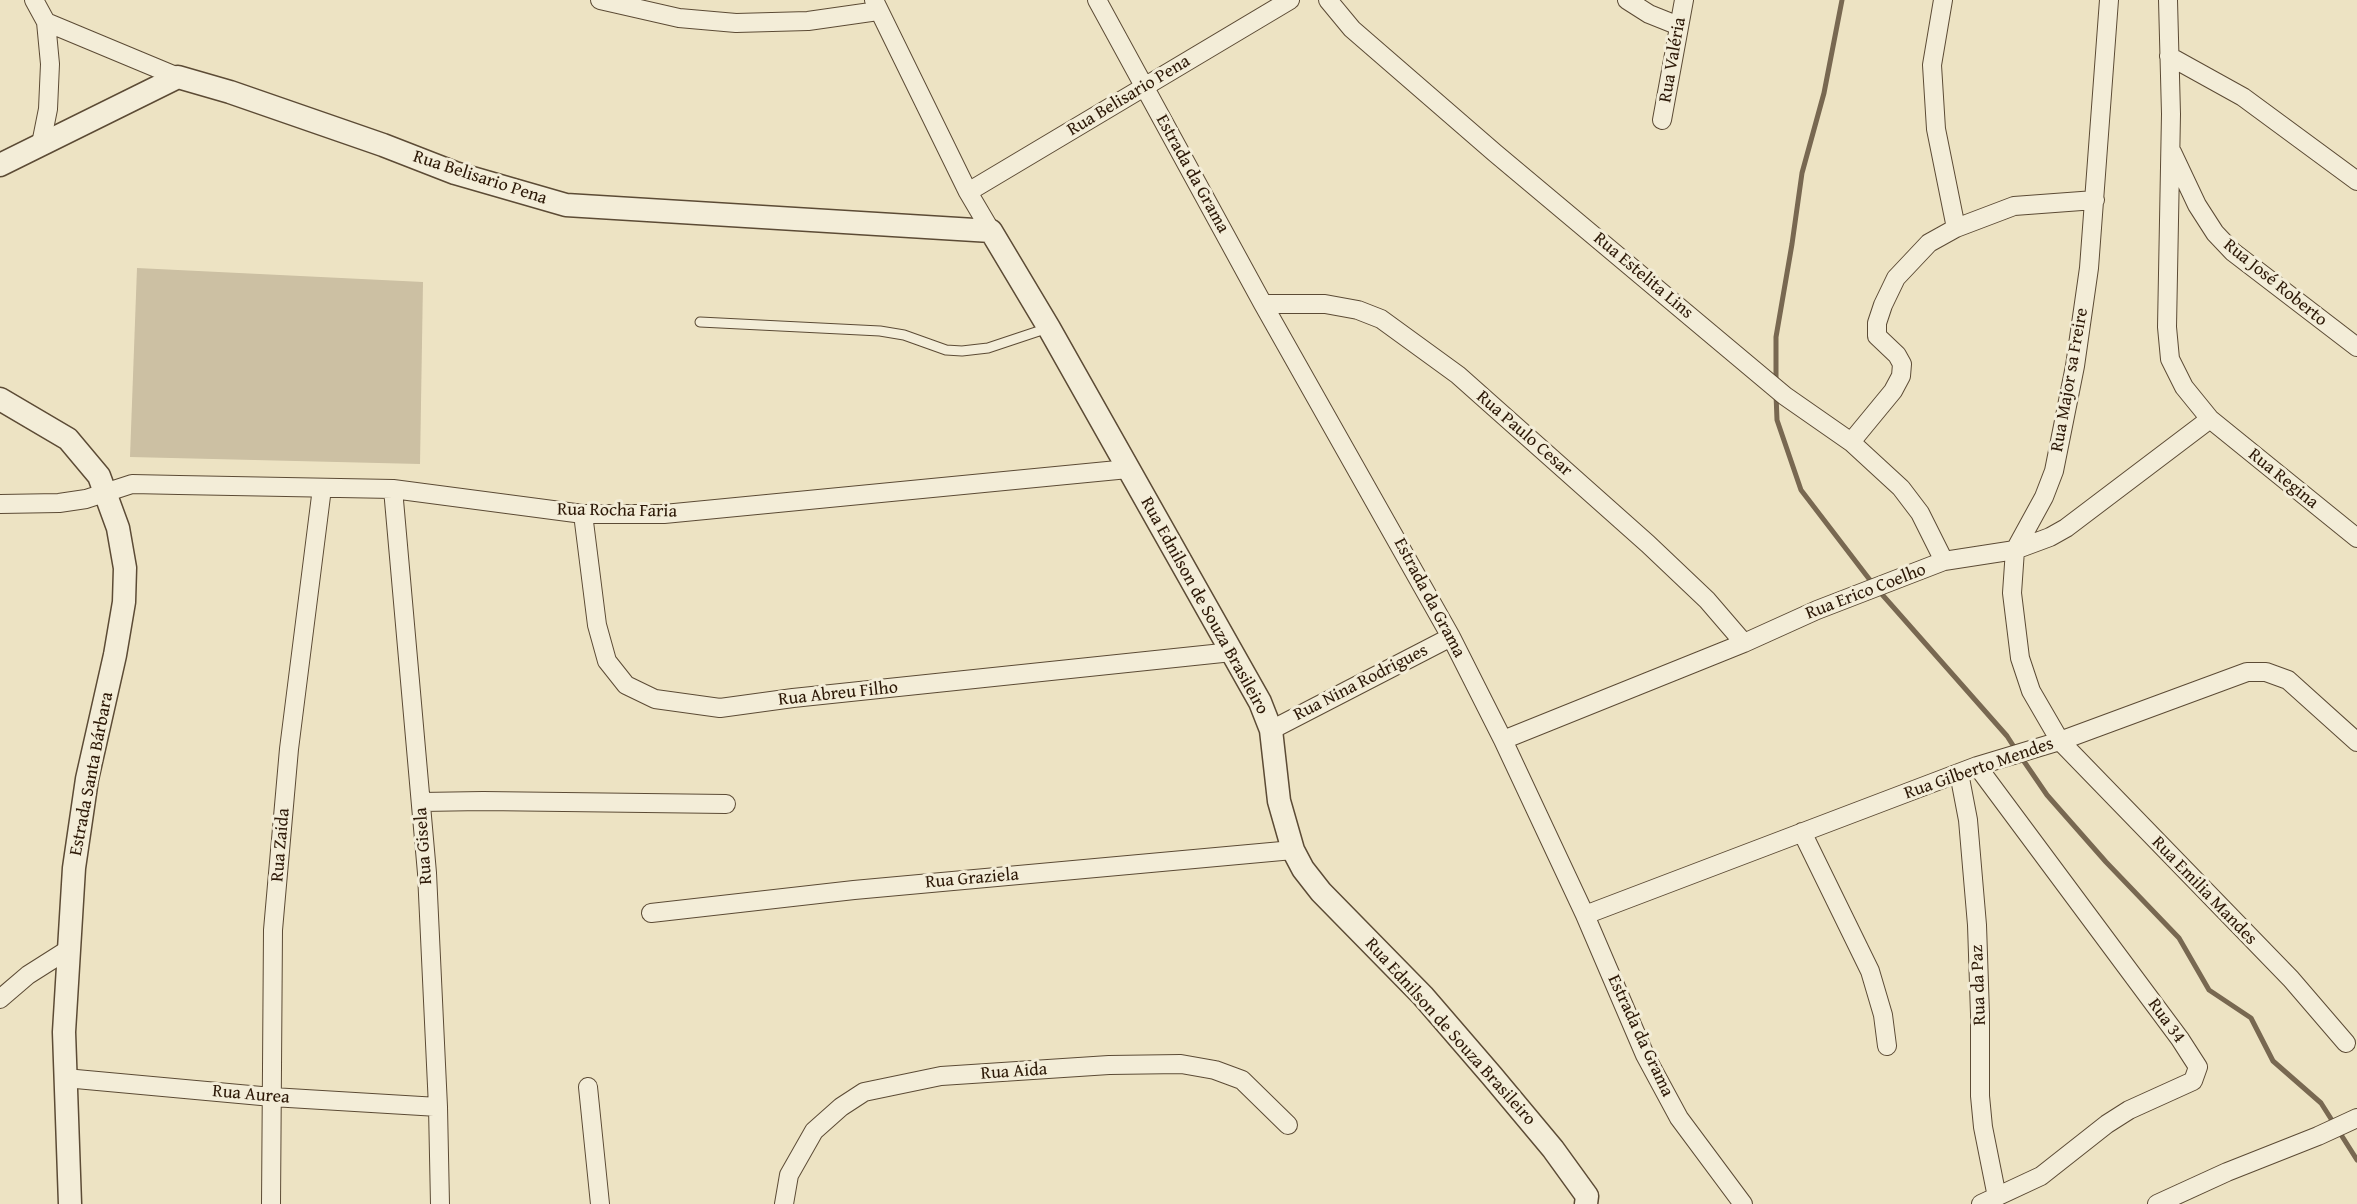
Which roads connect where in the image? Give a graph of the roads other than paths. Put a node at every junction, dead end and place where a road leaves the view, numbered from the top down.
1 (34, 0) edge
2 (600, 0) edge
3 (1097, 0) edge
4 (1290, 0) edge
5 (1328, 0) edge
6 (1627, 0) edge
7 (1684, 0) edge
8 (1943, 0) edge
9 (2109, 0) edge
10 (2169, 0) edge
11 (876, 5) edge
12 (46, 22) junction
13 (1679, 26) junction
14 (2169, 56) junction
15 (178, 77) junction
16 (1144, 88) junction
17 (1662, 120) dead end
18 (41, 144) junction
19 (2169, 147) junction
20 (0, 165) edge
21 (2357, 181) edge
22 (968, 192) junction
23 (2095, 200) junction
24 (1956, 228) junction
25 (991, 231) junction
26 (1263, 304) junction
27 (700, 322) dead end
28 (1048, 328) junction
29 (2357, 347) edge
30 (0, 399) edge
31 (2210, 419) junction
32 (1851, 442) junction
33 (1128, 469) junction
34 (322, 488) junction
35 (393, 489) junction
36 (107, 493) junction
37 (0, 504) edge
38 (583, 514) junction
39 (2357, 538) edge
40 (2015, 550) junction
41 (1944, 561) junction
42 (1451, 637) junction
43 (1744, 644) junction
44 (1232, 652) junction
45 (1271, 730) junction
46 (1503, 741) junction
47 (2060, 741) junction
48 (2357, 742) edge
49 (1977, 766) junction
50 (1959, 773) junction
51 (421, 802) junction
52 (726, 804) dead end
53 (1802, 832) junction
54 (1293, 850) junction
55 (651, 913) dead end
56 (1585, 915) junction
57 (69, 950) junction
58 (0, 999) edge
59 (2346, 1043) dead end
60 (1887, 1046) dead end
61 (65, 1078) junction
62 (588, 1087) dead end
63 (272, 1097) junction
64 (438, 1107) junction
65 (2354, 1120) edge
66 (1288, 1125) dead end
67 (1989, 1200) edge
68 (1589, 1201) edge
69 (69, 1203) edge
70 (271, 1204) edge
71 (440, 1204) edge
72 (600, 1204) edge
73 (784, 1204) edge
74 (1743, 1204) edge
75 (2157, 1204) edge

1 - 12 street
2 - 11 street
3 - 16 street, Estrada da Grama
4 - 16 street, Rua Belisario Pena
5 - 32 street, Rua Estelita Lins
6 - 13 street
7 - 13 street, Rua Valéria
8 - 24 street
9 - 23 street, Rua Major sa Freire
10 - 14 street
11 - 22 street, Rua Ednilson de Souza Brasileiro
12 - 15 street
12 - 18 street
13 - 17 street, Rua Valéria
14 - 19 street
14 - 21 street
15 - 18 street
15 - 25 street, Rua Belisario Pena
16 - 22 street, Rua Belisario Pena
16 - 26 street, Estrada da Grama
18 - 20 street
19 - 29 street, Rua José Roberto
19 - 31 street
22 - 25 street, Rua Ednilson de Souza Brasileiro
23 - 24 street
23 - 40 street, Rua Major sa Freire
24 - 32 street
25 - 28 street, Rua Ednilson de Souza Brasileiro
26 - 42 street, Estrada da Grama
26 - 43 street, Rua Paulo Cesar
27 - 28 lane
28 - 33 street, Rua Ednilson de Souza Brasileiro
30 - 36 street, Estrada Santa Bárbara
31 - 39 street, Rua Regina
31 - 40 street, Rua Erico Coelho
32 - 41 street, Rua Estelita Lins
33 - 38 street, Rua Rocha Faria
33 - 44 street, Rua Ednilson de Souza Brasileiro
34 - 35 street, Rua Rocha Faria
34 - 36 street, Rua Rocha Faria
34 - 63 street, Rua Zaida
35 - 38 street, Rua Rocha Faria
35 - 51 street, Rua Gisela
36 - 37 street, Rua Rocha Faria
36 - 57 street, Estrada Santa Bárbara
38 - 44 street, Rua Abreu Filho
40 - 41 street, Rua Erico Coelho
40 - 47 street, Rua Major sa Freire
41 - 43 street, Rua Erico Coelho
42 - 45 street, Rua Nina Rodrigues
42 - 46 street, Estrada da Grama
43 - 46 street, Rua Erico Coelho
44 - 45 street, Rua Ednilson de Souza Brasileiro
45 - 54 street, Rua Ednilson de Souza Brasileiro
46 - 56 street, Estrada da Grama
47 - 48 street, Rua Gilberto Mendes
47 - 49 street, Rua Gilberto Mendes
47 - 59 street, Rua Emilia Mandes
49 - 50 street, Rua Gilberto Mendes
49 - 67 street, Rua 34
50 - 53 street, Rua Gilberto Mendes
50 - 67 street, Rua da Paz
51 - 52 street
51 - 64 street, Rua Gisela
53 - 56 street, Rua Gilberto Mendes
53 - 60 street
54 - 55 street, Rua Graziela
54 - 68 street, Rua Ednilson de Souza Brasileiro
56 - 74 street, Estrada da Grama
57 - 58 street
57 - 61 street, Estrada Santa Bárbara
61 - 63 street, Rua Aurea
61 - 69 street, Estrada Santa Bárbara
62 - 72 street
63 - 64 street, Rua Aurea
63 - 70 street, Rua Zaida
64 - 71 street, Rua Gisela
65 - 75 street
66 - 73 street, Rua Aida

